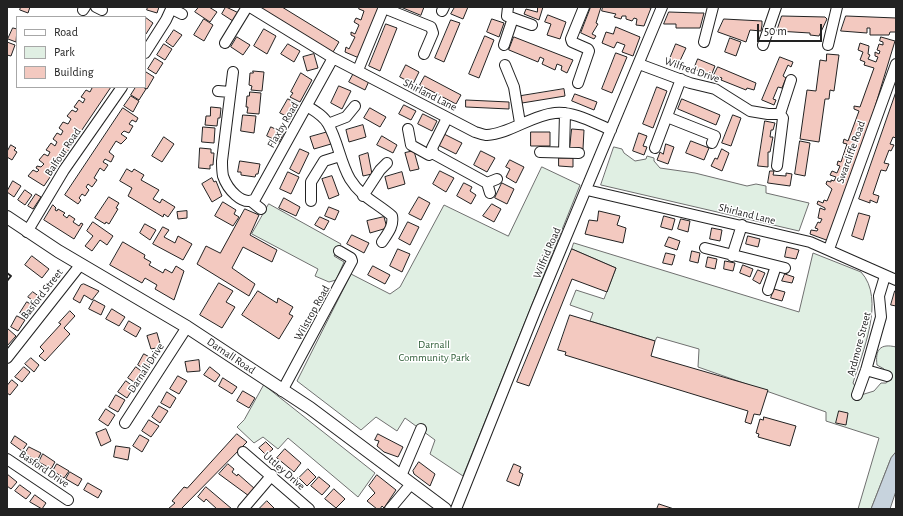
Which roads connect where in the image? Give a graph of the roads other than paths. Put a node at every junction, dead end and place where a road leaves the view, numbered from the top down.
1 (248, 7) edge
2 (508, 7) edge
3 (584, 7) edge
4 (662, 7) edge
5 (713, 7) edge
6 (776, 7) edge
7 (838, 7) edge
8 (172, 8) edge
9 (384, 8) edge
10 (182, 14) dead end
11 (513, 18) junction
12 (532, 25) dead end
13 (704, 42) dead end
14 (225, 43) dead end
15 (504, 45) dead end
16 (763, 45) dead end
17 (828, 45) dead end
18 (146, 51) edge
19 (424, 54) dead end
20 (333, 58) junction
21 (639, 64) junction
22 (896, 64) edge
23 (505, 65) dead end
24 (358, 70) junction
25 (233, 72) dead end
26 (681, 79) junction
27 (578, 83) dead end
28 (121, 88) edge
29 (792, 88) dead end
30 (218, 91) dead end
31 (230, 92) junction
32 (307, 106) junction
33 (355, 106) dead end
34 (565, 113) junction
35 (780, 114) junction
36 (667, 117) junction
37 (447, 118) junction
38 (520, 123) junction
39 (328, 124) junction
40 (408, 129) dead end
41 (611, 130) junction
42 (712, 143) dead end
43 (655, 148) dead end
44 (540, 152) dead end
45 (564, 152) junction
46 (580, 153) dead end
47 (340, 156) junction
48 (429, 156) junction
49 (387, 163) dead end
50 (777, 166) dead end
51 (587, 190) junction
52 (490, 193) dead end
53 (363, 196) junction
54 (311, 201) dead end
55 (251, 202) junction
56 (261, 209) dead end
57 (7, 217) edge
58 (742, 225) junction
59 (27, 232) junction
60 (382, 242) dead end
61 (705, 248) dead end
62 (829, 249) junction
63 (339, 251) dead end
64 (732, 256) junction
65 (81, 264) junction
66 (885, 276) junction
67 (896, 280) edge
68 (768, 290) dead end
69 (187, 327) junction
70 (7, 358) edge
71 (866, 370) junction
72 (887, 376) dead end
73 (282, 391) junction
74 (857, 395) dead end
75 (125, 423) dead end
76 (421, 430) dead end
77 (243, 452) dead end
78 (7, 459) edge
79 (272, 476) junction
80 (401, 476) junction
81 (411, 484) junction
82 (68, 500) dead end
83 (243, 509) edge
84 (309, 509) edge
85 (390, 509) edge
86 (445, 509) edge
87 (456, 509) edge

1 - 14 street
1 - 20 street, Shirland Lane
2 - 11 street
3 - 27 street
4 - 21 street, Wilfrid Road
5 - 13 street
6 - 16 street
7 - 17 street
8 - 10 street
8 - 18 street
9 - 19 street
9 - 24 street
11 - 12 street
11 - 15 street
20 - 24 street, Shirland Lane
20 - 32 street, Flaxby Road
21 - 26 street, Wilfred Drive
21 - 41 street, Wilfrid Road
22 - 62 street, Swarcliffe Road
23 - 38 street
24 - 37 street, Shirland Lane
25 - 31 street
26 - 35 street, Wilfred Drive
26 - 36 street
28 - 59 street, Balfour Road
29 - 35 street
30 - 31 street
31 - 55 street
32 - 39 street
32 - 55 street, Flaxby Road
33 - 39 street
34 - 38 street, Shirland Lane
34 - 41 street, Shirland Lane
34 - 45 street
35 - 50 street
36 - 42 street
36 - 43 street
37 - 38 street, Shirland Lane
37 - 48 street
39 - 47 street
40 - 48 street
41 - 51 street, Wilfrid Road
44 - 45 street
45 - 46 street
47 - 53 street
47 - 54 street
48 - 52 street
49 - 53 street
51 - 58 street, Shirland Lane
51 - 87 street, Wilfrid Road
53 - 60 street
55 - 56 street
57 - 59 main road, Darnall Road
58 - 62 street, Shirland Lane
58 - 64 street
59 - 65 main road, Darnall Road
61 - 64 street
62 - 66 street, Shirland Lane
63 - 73 street, Wilstrop Road
64 - 68 street
65 - 69 main road, Darnall Road
65 - 70 street, Basford Street
66 - 67 street, Shirland Lane
66 - 71 street, Ardmore Street
69 - 73 main road, Darnall Road
69 - 75 street, Darnall Drive
71 - 72 street
71 - 74 street, Ardmore Street
73 - 80 main road, Darnall Road
76 - 80 street
77 - 79 street, Uttley Drive
78 - 82 street, Basford Drive
79 - 83 street
79 - 84 street, Uttley Drive
80 - 81 main road, Darnall Road
81 - 85 street
81 - 86 main road, Darnall Road

